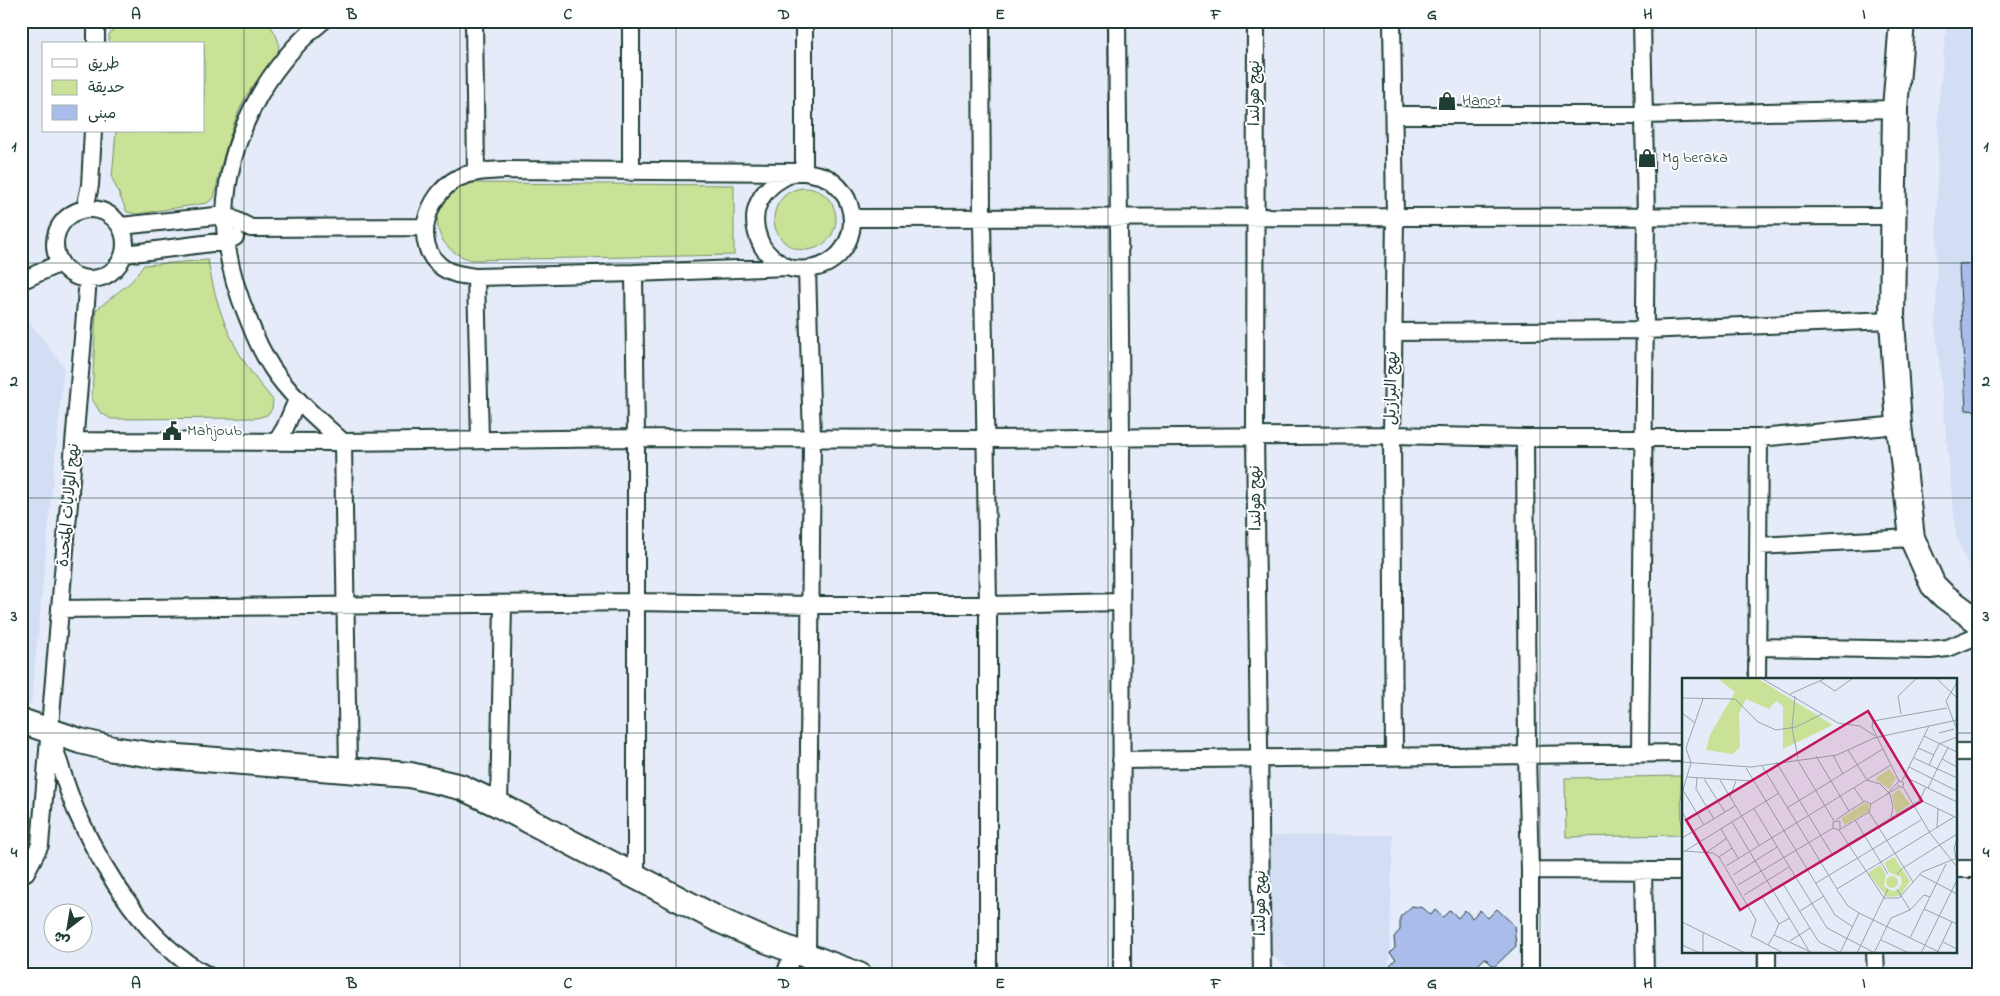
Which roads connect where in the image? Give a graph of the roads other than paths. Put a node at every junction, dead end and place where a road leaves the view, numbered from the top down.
1 (96, 21) edge
2 (323, 21) edge
3 (474, 21) edge
4 (631, 21) edge
5 (804, 21) edge
6 (981, 21) edge
7 (1117, 21) edge
8 (1256, 21) edge
9 (1392, 21) edge
10 (1642, 21) edge
11 (1902, 21) edge
12 (96, 42) edge
13 (1895, 109) junction
14 (1643, 114) junction
15 (1394, 115) junction
16 (93, 132) edge
17 (476, 172) junction
18 (631, 172) junction
19 (799, 172) junction
20 (78, 212) junction
21 (225, 215) junction
22 (1893, 216) junction
23 (1255, 217) junction
24 (1395, 217) junction
25 (1646, 217) junction
26 (853, 218) junction
27 (982, 218) junction
28 (1118, 218) junction
29 (121, 226) junction
30 (424, 227) junction
31 (252, 228) junction
32 (228, 241) junction
33 (124, 254) junction
34 (788, 267) junction
35 (65, 268) junction
36 (807, 270) junction
37 (634, 274) junction
38 (476, 277) junction
39 (21, 280) edge
40 (88, 280) junction
41 (1892, 320) junction
42 (1644, 330) junction
43 (1393, 332) junction
44 (297, 400) junction
45 (1899, 424) junction
46 (1392, 435) junction
47 (1255, 436) junction
48 (1121, 437) junction
49 (636, 438) junction
50 (1525, 438) junction
51 (1642, 438) junction
52 (1759, 438) junction
53 (480, 439) junction
54 (812, 439) junction
55 (986, 439) junction
56 (75, 440) junction
57 (277, 442) junction
58 (343, 442) junction
59 (1912, 538) junction
60 (1758, 546) junction
61 (636, 602) junction
62 (1121, 602) junction
63 (346, 605) junction
64 (503, 605) junction
65 (812, 605) junction
66 (988, 605) junction
67 (60, 609) junction
68 (1979, 622) edge
69 (1979, 635) edge
70 (1757, 647) junction
71 (1757, 678) edge
72 (21, 721) edge
73 (49, 730) junction
74 (1958, 752) edge
75 (1979, 752) edge
76 (1640, 753) junction
77 (1682, 753) edge
78 (1394, 755) junction
79 (1527, 755) junction
80 (1260, 757) junction
81 (1121, 760) junction
82 (348, 770) junction
83 (499, 804) junction
84 (1958, 869) edge
85 (1979, 869) edge
86 (1530, 870) junction
87 (1643, 870) junction
88 (1682, 871) edge
89 (21, 875) edge
90 (636, 876) junction
91 (800, 952) junction
92 (1767, 954) edge
93 (1875, 954) edge
94 (1526, 971) edge
95 (207, 975) edge
96 (785, 975) edge
97 (858, 975) edge
98 (988, 975) edge
99 (1122, 975) edge
100 (1262, 975) edge
101 (1644, 975) edge
102 (1767, 975) edge
103 (1876, 975) edge

1 - 12 street
2 - 21 street
3 - 17 street
4 - 18 street
5 - 19 street
6 - 27 street
7 - 28 street
8 - 23 street, نهج هولندا
9 - 15 street, نهج البرازيل
10 - 14 street
11 - 13 street
13 - 14 street
13 - 22 street
14 - 15 street
14 - 25 street
15 - 24 street, نهج البرازيل
16 - 20 street
17 - 18 street
17 - 30 street
18 - 19 street
19 - 26 street
19 - 34 street
20 - 29 street
20 - 35 street
21 - 29 street
21 - 31 street
21 - 32 street
22 - 25 street
22 - 41 street
23 - 24 street
23 - 28 street
23 - 47 street, نهج هولندا
24 - 25 street
24 - 43 street, نهج البرازيل
25 - 42 street
26 - 27 street
26 - 36 street
27 - 28 street
27 - 55 street
28 - 48 street
29 - 33 street
30 - 31 street
30 - 38 street
31 - 32 street
32 - 33 street
32 - 44 street
33 - 40 street
34 - 36 street
34 - 37 street
35 - 39 street
35 - 40 street
36 - 54 street
37 - 38 street
37 - 49 street
38 - 53 street
40 - 56 street, نهج الولايات المتحدة
41 - 42 street
41 - 45 street
42 - 43 street
42 - 51 street
43 - 46 street, نهج البرازيل
44 - 57 street
44 - 58 street
45 - 52 street
45 - 59 street
46 - 47 street
46 - 50 street
46 - 78 street, نهج البرازيل
47 - 48 street
47 - 80 street, نهج هولندا
48 - 55 street
48 - 62 street
49 - 53 street
49 - 54 street
49 - 61 street
50 - 51 street
50 - 79 street
51 - 52 street
51 - 76 street
52 - 60 street
53 - 58 street
54 - 55 street
54 - 65 street
55 - 66 street
56 - 57 street
56 - 67 street, نهج الولايات المتحدة
57 - 58 street
58 - 63 street
59 - 60 street
59 - 68 street
60 - 70 street
61 - 64 street
61 - 65 street
61 - 90 street
62 - 66 street
62 - 81 street
63 - 64 street
63 - 67 street
63 - 82 street
64 - 83 street
65 - 66 street
65 - 91 street
66 - 98 street
67 - 73 street, نهج الولايات المتحدة
69 - 70 street
70 - 71 street
72 - 73 street
73 - 82 street
73 - 89 street, نهج الولايات المتحدة
73 - 95 street
74 - 75 street
76 - 77 street
76 - 79 street
78 - 79 street
78 - 80 street
79 - 86 street
80 - 81 street
80 - 100 street, نهج هولندا
81 - 99 street
82 - 83 street
83 - 90 street
84 - 85 street
86 - 87 street
86 - 94 street
87 - 88 street
87 - 101 street
90 - 91 street
91 - 96 street
91 - 97 street
92 - 102 street
93 - 103 street

